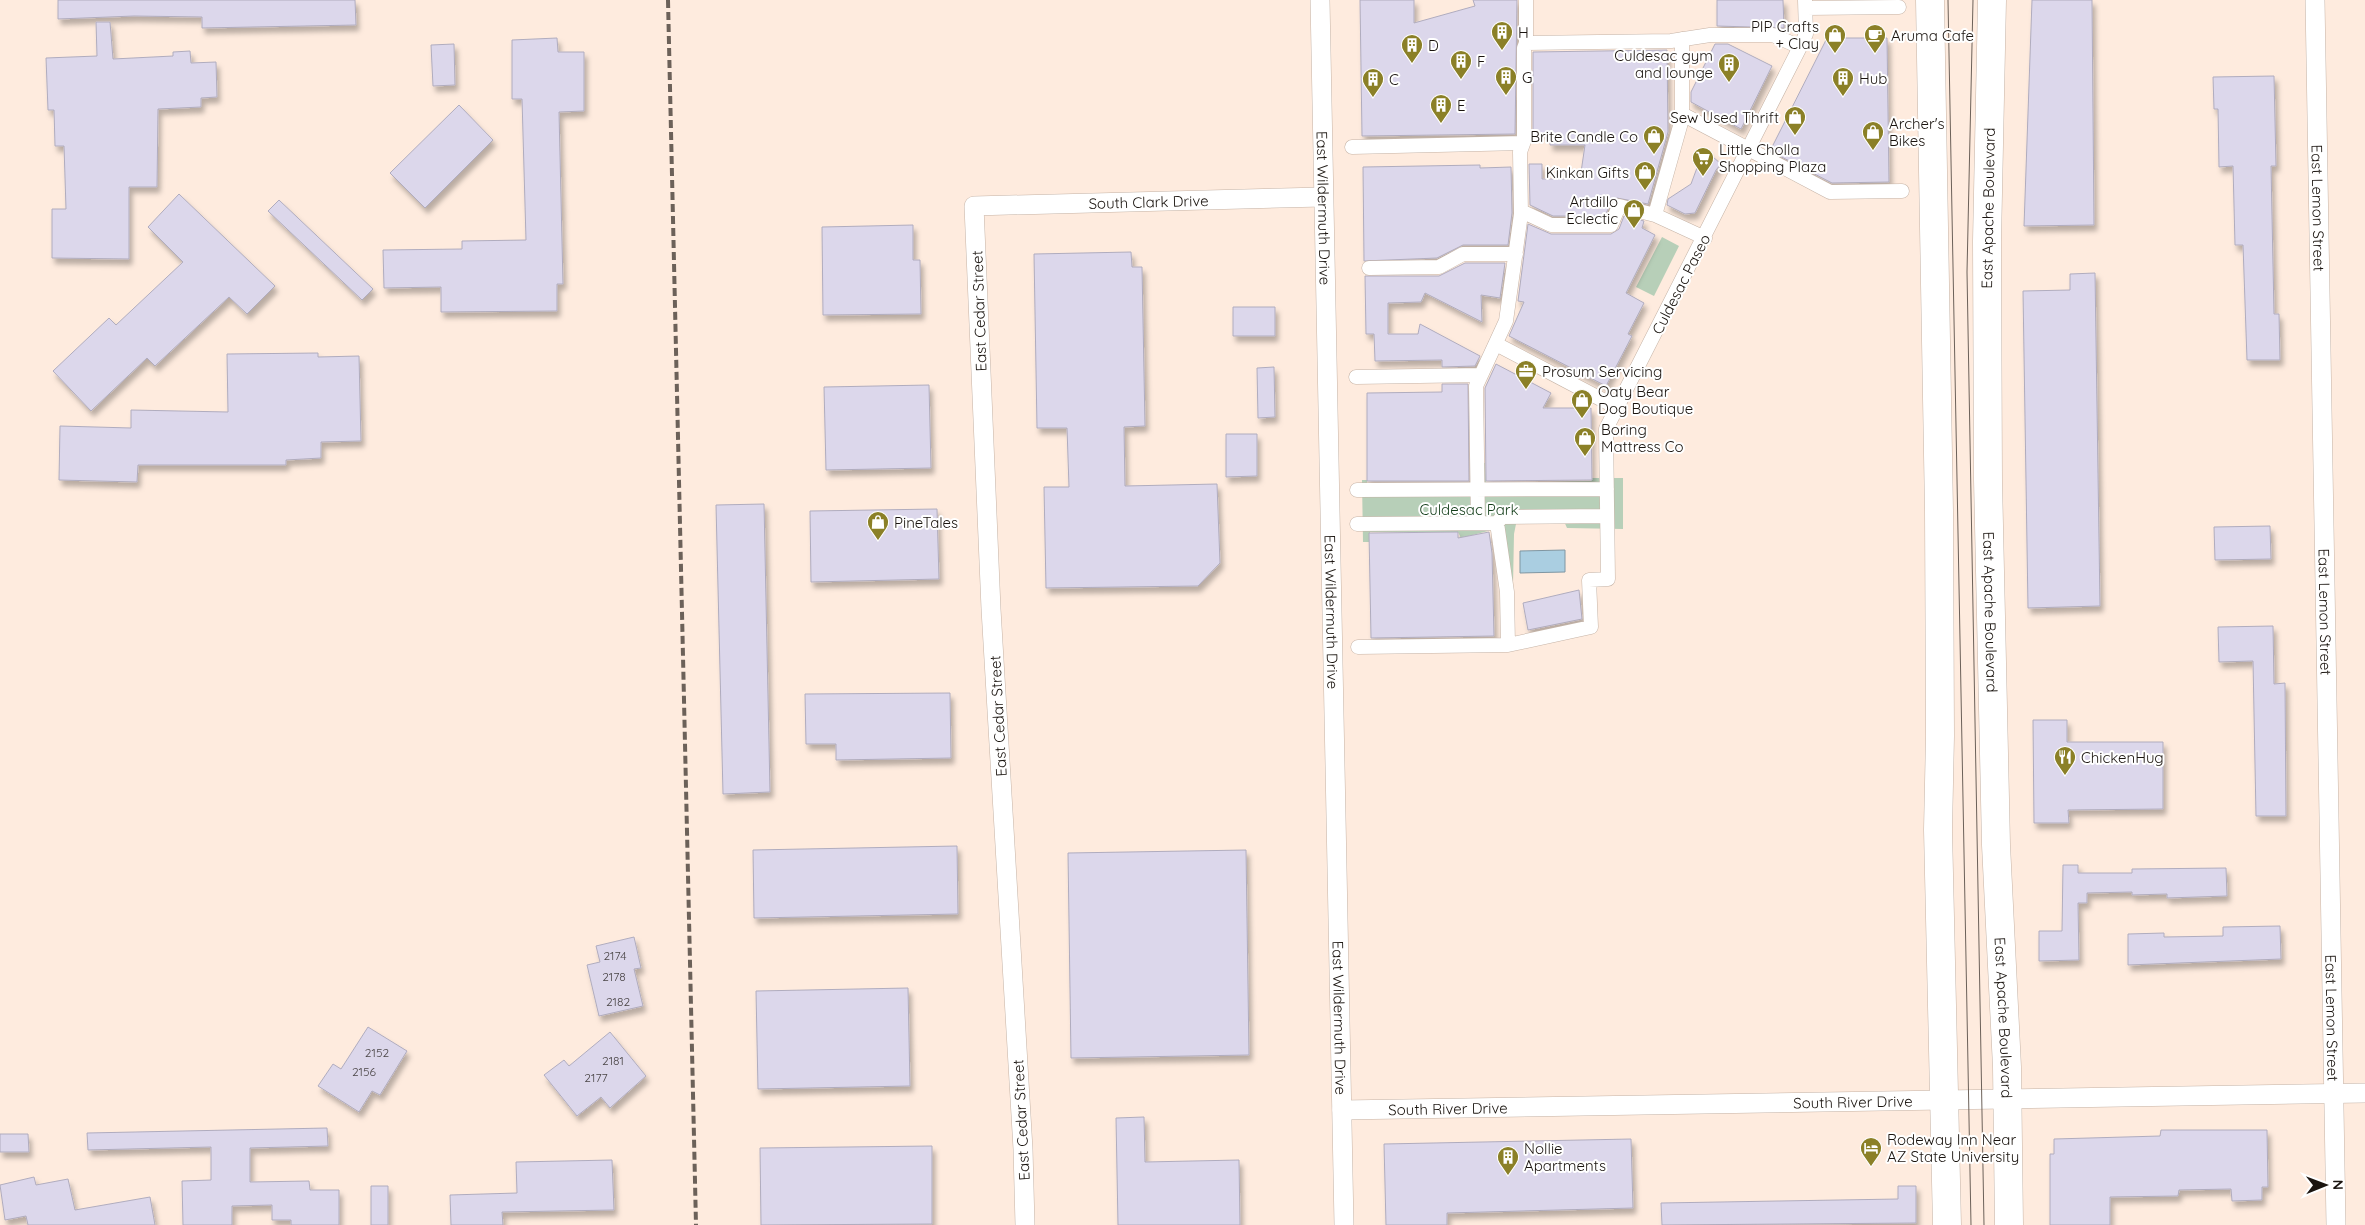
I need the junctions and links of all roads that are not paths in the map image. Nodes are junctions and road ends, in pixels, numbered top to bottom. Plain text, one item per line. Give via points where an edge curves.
1 (1320, 0) edge
2 (1526, 0) edge
3 (1930, 0) edge
4 (1992, 0) edge
5 (2315, 0) edge
6 (1805, 4) edge
7 (1899, 7) dead end
8 (1682, 39) junction
9 (1526, 43) junction
10 (1800, 47) junction
11 (1682, 114) junction
12 (1523, 143) junction
13 (1352, 146) dead end
14 (1748, 149) junction
15 (1902, 191) dead end
16 (1324, 198) junction
17 (974, 206) joint
18 (1521, 211) junction
19 (1655, 215) junction
20 (1705, 238) junction
21 (1516, 254) junction
22 (1368, 268) dead end
23 (1496, 344) junction
24 (1481, 375) junction
25 (1356, 377) dead end
26 (1616, 407) junction
27 (1607, 489) junction
28 (1357, 490) dead end
29 (1478, 490) junction
30 (1607, 516) junction
31 (1478, 523) junction
32 (1497, 523) junction
33 (1357, 524) dead end
34 (1508, 644) junction
35 (1358, 647) dead end
36 (2365, 1093) edge
37 (2334, 1094) junction
38 (2008, 1099) junction
39 (1943, 1102) junction
40 (1342, 1110) junction
41 (1025, 1225) edge
42 (1344, 1225) edge
43 (1947, 1225) edge
44 (2009, 1225) edge
45 (2336, 1225) edge

1 - 16 street, East Wildermuth Drive
2 - 9 street
3 - 39 main road via 1939,511 1938,830
4 - 38 main road, East Apache Boulevard via 1987,241 1988,490 1996,845
5 - 37 street, East Lemon Street
6 - 7 street
6 - 10 street, Culdesac Paseo via 1806,34
8 - 9 street
8 - 10 street via 1710,35 1773,35
8 - 11 street
9 - 12 street
10 - 14 street, Culdesac Paseo
11 - 14 street
11 - 19 street
12 - 13 street
12 - 18 street via 1520,152
14 - 15 street via 1830,192
14 - 20 street, Culdesac Paseo
16 - 17 street, South Clark Drive
16 - 40 street, East Wildermuth Drive
17 - 41 street, East Cedar Street via 991,609 1024,1149
18 - 19 street via 1551,225 1611,225 1619,206
18 - 21 street
19 - 20 street
20 - 26 street, Culdesac Paseo
21 - 22 street via 1463,254 1440,267
21 - 23 street via 1506,321
23 - 24 street
23 - 26 street
24 - 25 street
24 - 29 street via 1476,386
26 - 27 street, Culdesac Paseo via 1606,429
27 - 29 street
27 - 30 street, Culdesac Paseo
28 - 29 street
29 - 31 street
30 - 32 street via 1502,517
30 - 34 street, Culdesac Paseo via 1608,579 1589,580 1590,627
31 - 32 street
31 - 33 street
32 - 34 street via 1508,592
34 - 35 street
36 - 37 street, South River Drive
37 - 38 street, South River Drive
37 - 45 street, East Lemon Street
38 - 39 street, South River Drive
38 - 44 main road, East Apache Boulevard
39 - 40 street, South River Drive
39 - 43 main road
40 - 42 street, East Wildermuth Drive

